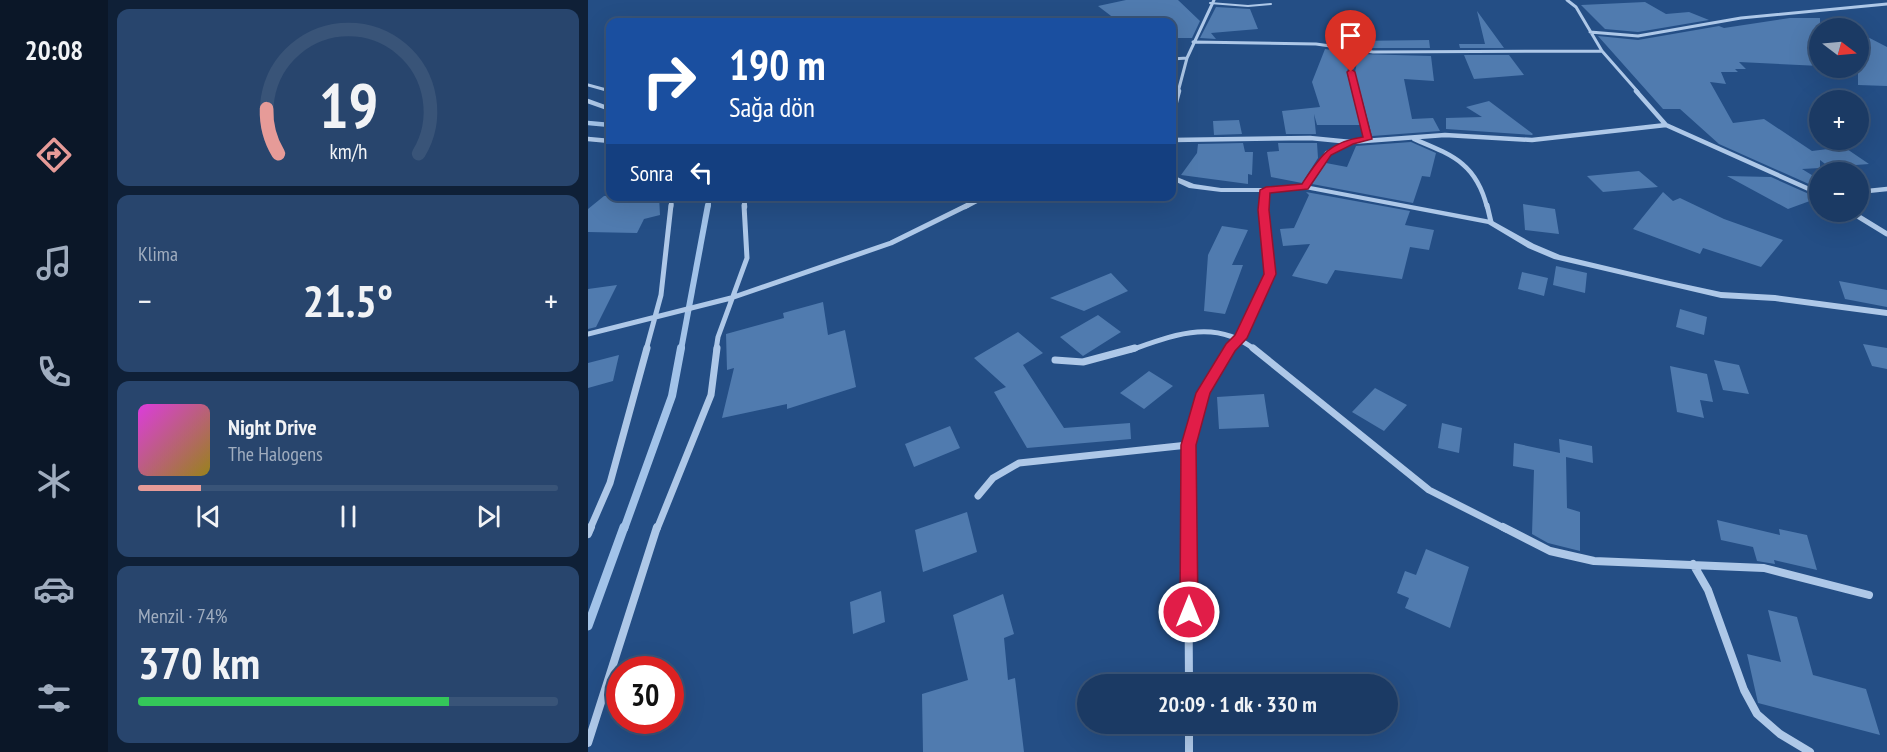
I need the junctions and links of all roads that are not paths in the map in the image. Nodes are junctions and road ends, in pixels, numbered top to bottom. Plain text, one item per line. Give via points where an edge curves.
1 (1568, 0) edge
2 (1212, 2) edge
3 (1271, 4) dead end
4 (1887, 4) edge
5 (1590, 32) junction
6 (1193, 42) junction
7 (1356, 50) junction
8 (1602, 51) junction
9 (1187, 58) junction
10 (1176, 59) edge
11 (588, 85) edge
12 (606, 90) edge
13 (588, 101) edge
14 (1176, 101) edge
15 (606, 108) edge
16 (1666, 125) junction
17 (588, 139) edge
18 (1368, 139) junction
19 (1414, 139) junction
20 (1176, 140) edge
21 (606, 141) edge
22 (1351, 142) junction
23 (1176, 179) edge
24 (1305, 187) junction
25 (1809, 189) edge
26 (1887, 189) edge
27 (1266, 190) junction
28 (1869, 191) edge
29 (671, 201) edge
30 (744, 201) edge
31 (976, 201) edge
32 (1491, 222) junction
33 (1867, 222) edge
34 (1887, 234) edge
35 (731, 298) junction
36 (1887, 313) edge
37 (652, 320) junction
38 (588, 334) edge
39 (1240, 338) junction
40 (1055, 360) dead end
41 (1188, 445) junction
42 (978, 496) dead end
43 (588, 534) edge
44 (1693, 564) junction
45 (1869, 595) dead end
46 (1189, 674) edge
47 (1189, 734) edge
48 (588, 743) edge
49 (1190, 752) edge
50 (1810, 752) edge

1 - 5 street
2 - 3 lane
2 - 6 street
4 - 5 street via 1741,18 1638,36
5 - 8 street
6 - 7 street via 1316,44
6 - 9 street
7 - 8 street
7 - 18 street via 1351,72
8 - 16 street
9 - 10 street
9 - 14 street
11 - 12 street
13 - 15 street
16 - 19 street via 1532,140 1464,135
16 - 25 street
17 - 21 street
18 - 19 street
18 - 22 street
19 - 32 street via 1471,168 1484,189
20 - 22 street via 1310,138
22 - 24 street via 1328,153
23 - 27 street via 1192,186
24 - 27 street
24 - 32 street
26 - 28 street
27 - 39 street via 1270,274
29 - 37 street via 661,295
30 - 35 street via 747,258
31 - 35 street via 891,243
32 - 36 street via 1557,257 1665,283 1721,295
33 - 34 street
35 - 37 street
35 - 48 street via 718,338 711,395 649,548
37 - 38 street
37 - 43 street via 610,483
39 - 40 street via 1227,332 1199,332 1086,362
39 - 41 street via 1230,347 1203,393
39 - 44 street via 1429,490 1510,533 1550,551 1594,561
41 - 42 street via 1019,463 993,478
41 - 46 street
44 - 45 street via 1764,568
44 - 50 street via 1708,590 1744,690 1757,714
47 - 49 street

